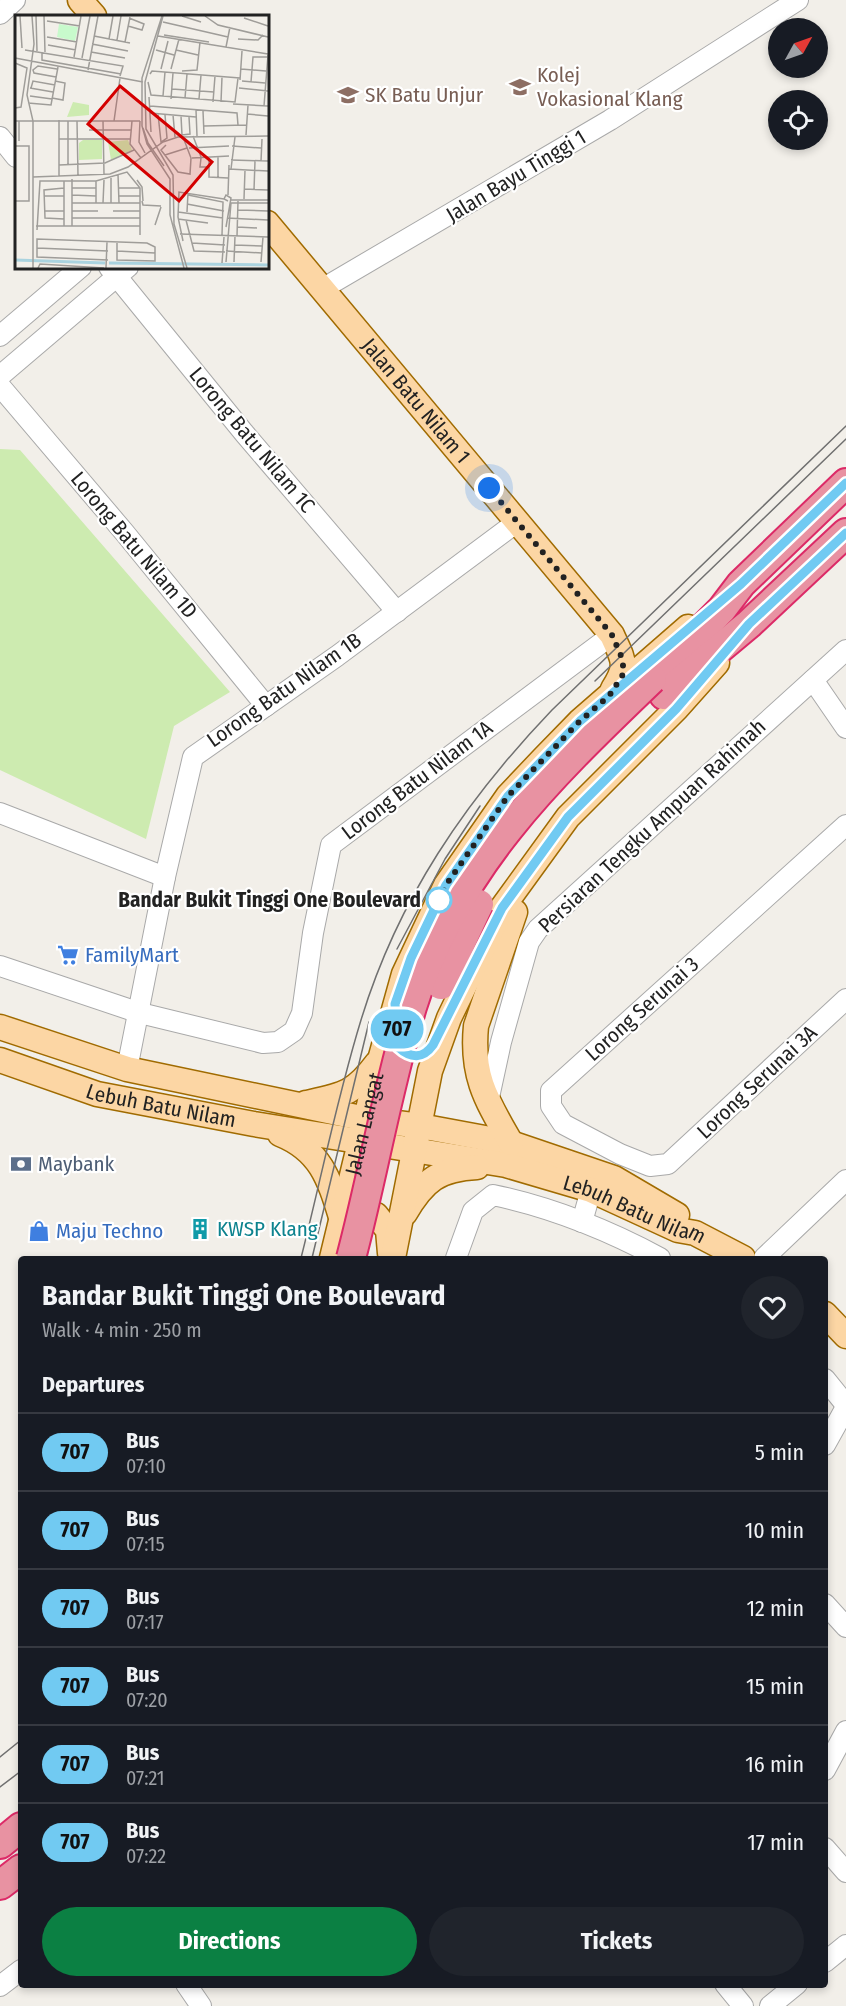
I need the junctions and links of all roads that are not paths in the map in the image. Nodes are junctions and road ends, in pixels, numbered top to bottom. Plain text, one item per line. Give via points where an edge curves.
1 (15, 0) edge
2 (80, 0) edge
3 (798, 0) edge
4 (0, 14) edge
5 (93, 15) edge
6 (0, 138) edge
7 (15, 156) edge
8 (268, 224) edge
9 (80, 268) edge
10 (118, 270) edge
11 (322, 289) junction
12 (0, 336) edge
13 (0, 376) edge
14 (0, 386) edge
15 (846, 483) edge
16 (518, 522) junction
17 (846, 533) edge
18 (741, 584) junction
19 (397, 612) junction
20 (749, 624) junction
21 (612, 635) junction
22 (675, 638) junction
23 (846, 650) edge
24 (813, 680) junction
25 (658, 687) junction
26 (609, 696) junction
27 (266, 706) junction
28 (846, 728) edge
29 (0, 813) edge
30 (846, 825) edge
31 (536, 860) junction
32 (165, 877) junction
33 (0, 966) edge
34 (846, 999) edge
35 (395, 1004) junction
36 (140, 1013) junction
37 (448, 1018) junction
38 (0, 1027) edge
39 (0, 1060) edge
40 (380, 1060) junction
41 (127, 1069) junction
42 (488, 1102) junction
43 (298, 1105) junction
44 (254, 1124) junction
45 (420, 1126) junction
46 (363, 1131) junction
47 (414, 1149) junction
48 (509, 1154) junction
49 (668, 1164) joint
50 (846, 1180) edge
51 (591, 1190) junction
52 (340, 1217) junction
53 (401, 1220) junction
54 (582, 1222) junction
55 (696, 1233) junction
56 (340, 1253) edge
57 (372, 1256) edge
58 (391, 1256) edge
59 (392, 1256) edge
60 (457, 1256) edge
61 (656, 1256) edge
62 (739, 1256) edge
63 (766, 1256) edge
64 (828, 1318) edge
65 (845, 1338) edge
66 (828, 1383) edge
67 (846, 1406) edge
68 (828, 1439) edge
69 (828, 1607) edge
70 (846, 1627) edge
71 (846, 1731) edge
72 (828, 1764) edge
73 (18, 1829) edge
74 (0, 1844) edge
75 (828, 1851) edge
76 (18, 1871) edge
77 (846, 1872) edge
78 (0, 1885) edge
79 (846, 1946) edge
80 (828, 1960) edge
81 (18, 1972) edge
82 (0, 1986) edge
83 (189, 1988) edge
84 (728, 1988) edge
85 (792, 1988) edge
86 (201, 2006) edge
87 (743, 2006) edge
88 (770, 2006) edge

1 - 4 street
2 - 5 main road
3 - 11 street, Jalan Bayu Tinggi 1 via 610,120
6 - 7 street
8 - 11 main road, Jalan Batu Nilam 1
9 - 12 street
10 - 13 street
10 - 19 street, Lorong Batu Nilam 1C via 244,433
11 - 16 main road, Jalan Batu Nilam 1
14 - 27 street, Lorong Batu Nilam 1D
15 - 18 highway, Jalan Langat
16 - 19 street, Lorong Batu Nilam 1B
16 - 21 main road, Jalan Batu Nilam 1
17 - 20 highway, Jalan Langat
18 - 22 main road, Jalan Langat
18 - 25 highway, Jalan Langat
19 - 27 street, Lorong Batu Nilam 1B
20 - 25 highway, Jalan Langat
20 - 31 main road, Jalan Langat via 676,709 568,817
21 - 22 main road via 644,649
21 - 26 main road via 624,673
21 - 36 street, Lorong Batu Nilam 1A via 331,845 302,1013 294,1031 278,1042 263,1043
22 - 26 main road, Jalan Langat
23 - 24 street, Persiaran Tengku Ampuan Rahimah
24 - 28 street
24 - 42 street, Persiaran Tengku Ampuan Rahimah via 550,916 529,942
25 - 56 highway, Jalan Langat, bridge via 558,770 530,801 473,877 442,932 413,1005
25 - 57 highway, Jalan Langat, bridge via 560,792 484,896 465,931 430,1012
26 - 35 main road, Jalan Langat via 508,796 453,875 424,928
27 - 32 street, Lorong Batu Nilam 1B via 194,757
29 - 32 street
30 - 49 street, Lorong Serunai 3 via 551,1091 551,1106 563,1124 650,1166
31 - 37 main road, Jalan Langat via 502,908
31 - 42 main road via 476,1026 476,1071
32 - 36 street, Lorong Batu Nilam 1B
33 - 36 street
34 - 49 street, Lorong Serunai 3A
35 - 37 main road via 398,1047 417,1057 429,1052
35 - 40 main road, Jalan Langat
36 - 41 street, Lorong Batu Nilam 1B
37 - 45 main road, Jalan Langat via 430,1071
38 - 41 main road, Lebuh Batu Nilam
39 - 44 main road, Lebuh Batu Nilam via 96,1094
40 - 43 main road via 362,1083 348,1092
40 - 46 main road, Jalan Langat
41 - 43 main road, Lebuh Batu Nilam
42 - 48 main road
43 - 46 main road, Lebuh Batu Nilam
44 - 46 main road, Lebuh Batu Nilam
44 - 52 main road via 300,1142 309,1151 327,1175
45 - 46 main road, Lebuh Batu Nilam
45 - 47 main road, Jalan Langat
45 - 48 main road, Lebuh Batu Nilam
46 - 47 main road, Lebuh Batu Nilam
46 - 52 main road, Jalan Langat
47 - 48 main road, Lebuh Batu Nilam
47 - 53 main road, Jalan Langat
48 - 51 main road, Lebuh Batu Nilam
48 - 53 main road via 432,1178 418,1190
48 - 55 main road, Lebuh Batu Nilam via 614,1178 679,1216
50 - 63 street
51 - 54 street
51 - 55 main road, Lebuh Batu Nilam via 678,1230
52 - 56 main road, Jalan Langat
53 - 59 main road, Jalan Langat
54 - 60 street via 493,1195 473,1211
54 - 61 street
55 - 62 main road
56 - 58 main road via 342,1230 361,1214 376,1215 388,1230
64 - 65 main road
66 - 67 street
67 - 68 street
69 - 70 street
71 - 72 street
73 - 74 highway
75 - 77 street
76 - 78 highway
79 - 80 street
81 - 82 street
83 - 86 street
84 - 87 street
85 - 88 street

